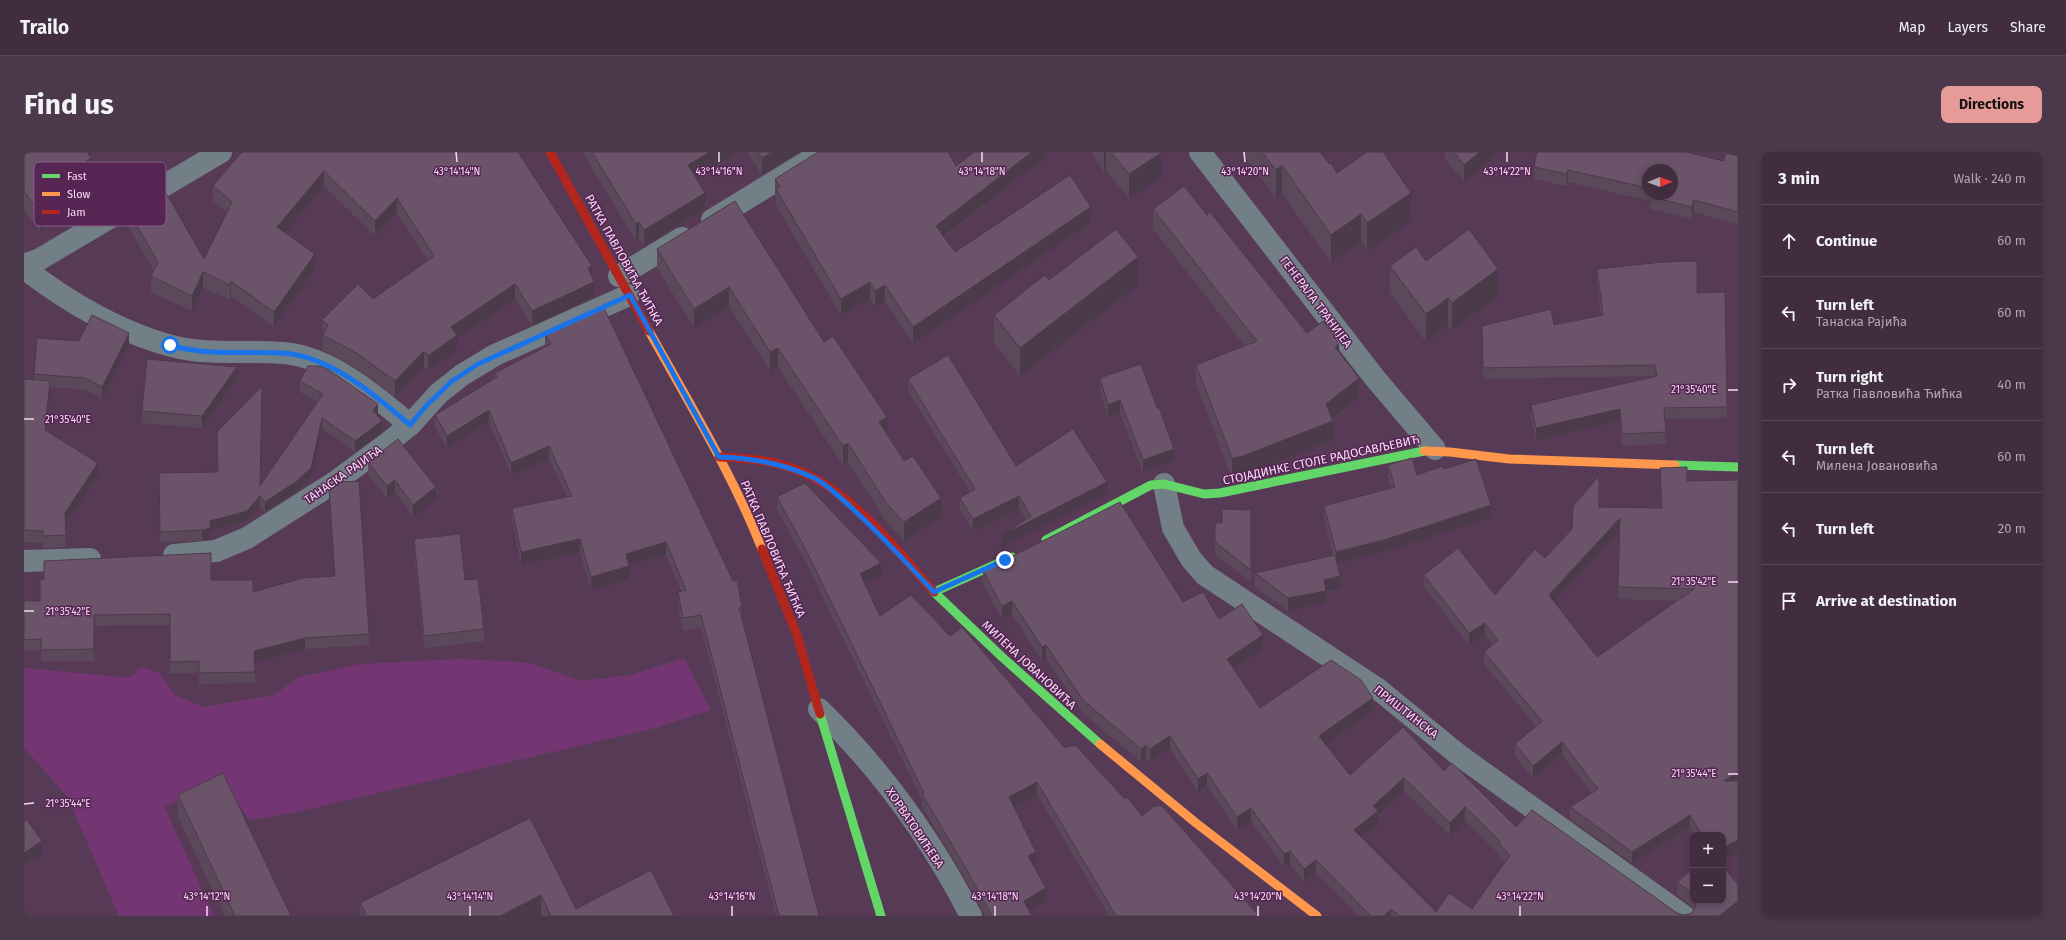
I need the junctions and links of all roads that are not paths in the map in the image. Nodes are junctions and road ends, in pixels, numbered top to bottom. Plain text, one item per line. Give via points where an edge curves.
1 (221, 152) edge
2 (550, 152) edge
3 (823, 152) edge
4 (1200, 152) edge
5 (166, 185) edge
6 (96, 226) edge
7 (24, 264) edge
8 (24, 268) edge
9 (619, 276) junction
10 (630, 295) junction
11 (410, 425) junction
12 (1435, 449) junction
13 (719, 457) junction
14 (1738, 467) edge
15 (1164, 484) junction
16 (1037, 544) edge
17 (1018, 554) edge
18 (155, 556) edge
19 (112, 559) edge
20 (24, 561) edge
21 (934, 592) junction
22 (819, 709) junction
23 (881, 916) edge
24 (971, 916) edge
25 (1317, 916) edge
26 (1684, 916) edge

1 - 5 street
2 - 9 main road, РАТКА ПАВЛОВИЋА ЋИЋКА
3 - 9 street
4 - 12 street, ГЕНЕРАЛА ТРАНИЈЕА via 1369,372
6 - 7 street via 40,259
8 - 11 street via 55,291 102,318 170,345 191,350 283,353 310,358 375,396
9 - 10 main road, РАТКА ПАВЛОВИЋА ЋИЋКА
10 - 11 street, ТАНАСКА РАЈИЋА via 478,364 452,381
10 - 13 main road, РАТКА ПАВЛОВИЋА ЋИЋКА
11 - 18 street, ТАНАСКА РАЈИЋА via 335,482 268,526 232,546 204,553
12 - 14 main road, СТОЈАДИНКЕ СТОЛЕ РАДОСАВЉЕВИЋ via 1452,454 1504,458
12 - 15 main road, СТОЈАДИНКЕ СТОЛЕ РАДОСАВЉЕВИЋ via 1220,493 1204,494
13 - 21 main road, МИЛЕНА ЈОВАНОВИЋА via 773,463 818,480 879,533
13 - 22 main road, РАТКА ПАВЛОВИЋА ЋИЋКА via 750,518 774,575 797,635
15 - 16 main road, СТОЈАДИНКЕ СТОЛЕ РАДОСАВЉЕВИЋ via 1142,489
15 - 26 street, ПРИШТИНСКА via 1172,528 1190,559 1204,575 1378,689 1460,756
17 - 21 main road
19 - 20 street
21 - 25 main road, МИЛЕНА ЈОВАНОВИЋА via 1091,737 1258,873
22 - 23 main road, РАТКА ПАВЛОВИЋА ЋИЋКА
22 - 24 street, ХОРВАТОВИЋЕВА via 838,727 896,796

